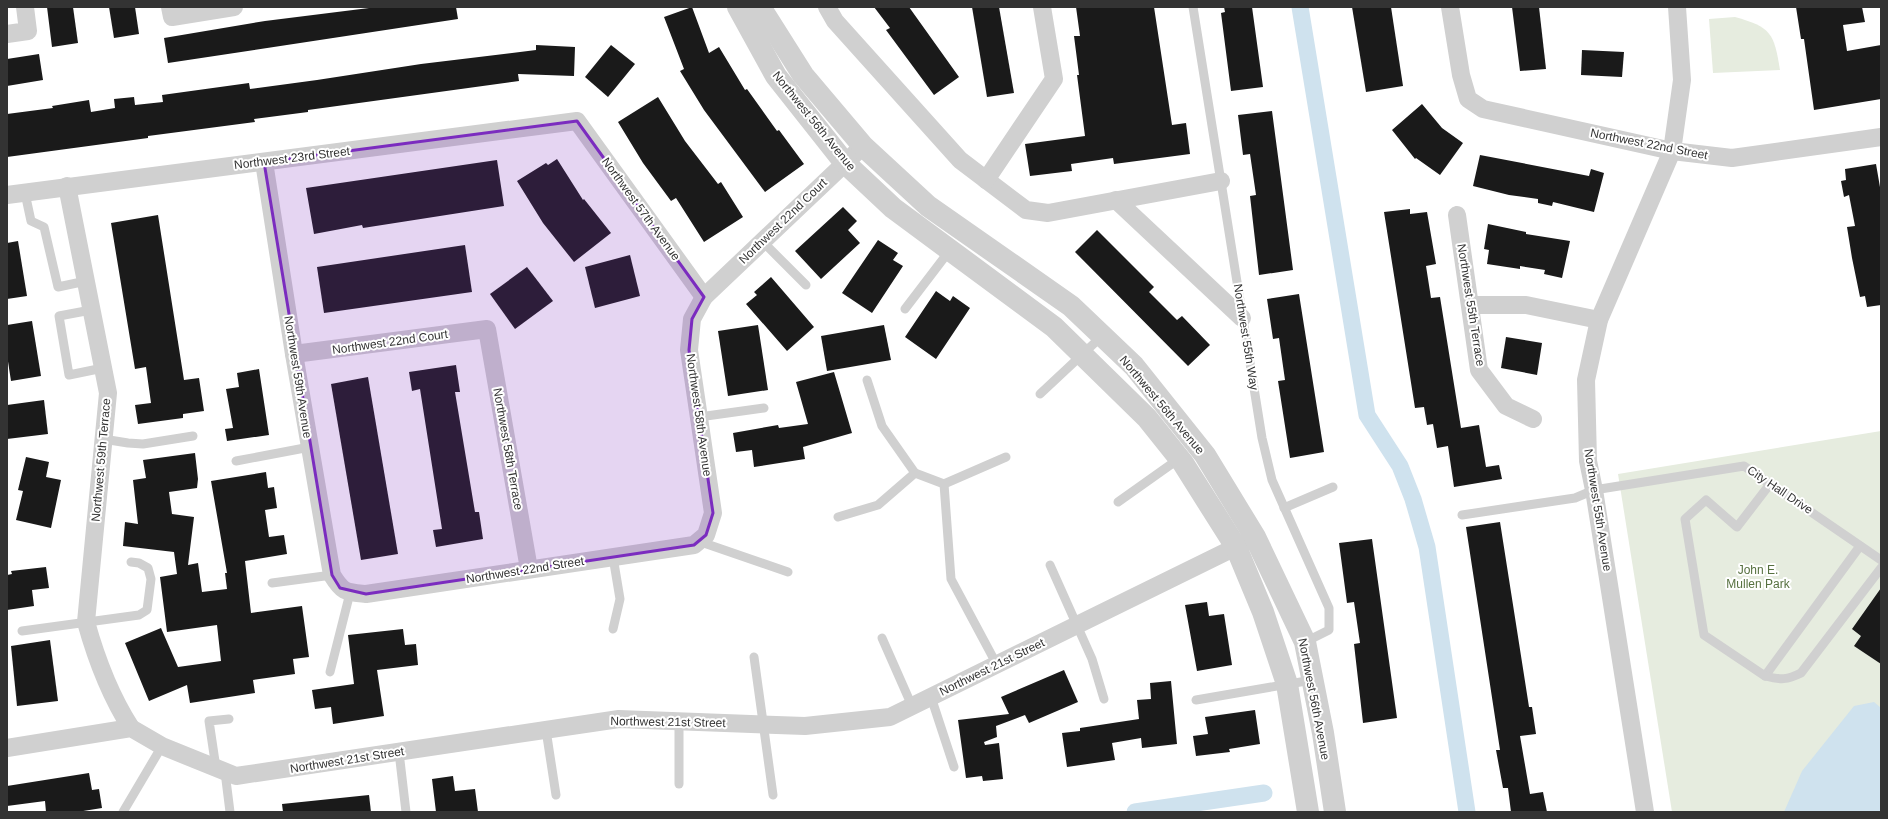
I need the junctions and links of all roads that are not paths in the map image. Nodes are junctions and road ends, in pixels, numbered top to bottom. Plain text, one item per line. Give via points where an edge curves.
1 (25, 7) edge
2 (170, 7) edge
3 (234, 7) edge
4 (738, 7) edge
5 (760, 7) edge
6 (827, 7) edge
7 (1042, 7) edge
8 (1193, 7) edge
9 (1450, 7) edge
10 (1677, 7) edge
11 (7, 34) edge
12 (577, 121) joint
13 (1881, 137) edge
14 (863, 146) junction
15 (1672, 151) junction
16 (264, 162) junction
17 (844, 162) junction
18 (986, 180) junction
19 (1221, 181) junction
20 (67, 186) junction
21 (25, 193) junction
22 (7, 195) edge
23 (1116, 200) junction
24 (1457, 215) dead end
25 (762, 241) junction
26 (950, 250) junction
27 (86, 281) junction
28 (806, 286) dead end
29 (704, 297) junction
30 (1471, 305) junction
31 (905, 309) dead end
32 (91, 310) junction
33 (1242, 318) junction
34 (1598, 320) junction
35 (487, 329) joint
36 (1102, 336) junction
37 (294, 354) junction
38 (1082, 354) junction
39 (103, 368) junction
40 (867, 380) dead end
41 (1040, 394) dead end
42 (764, 408) dead end
43 (699, 417) junction
44 (1533, 419) dead end
45 (193, 436) dead end
46 (103, 439) junction
47 (310, 447) junction
48 (1205, 455) junction
49 (1006, 457) dead end
50 (1179, 458) junction
51 (236, 461) dead end
52 (915, 473) junction
53 (944, 484) junction
54 (1770, 484) junction
55 (1333, 486) dead end
56 (1594, 490) junction
57 (1118, 502) dead end
58 (1284, 508) junction
59 (1462, 515) dead end
60 (838, 517) dead end
61 (702, 538) junction
62 (1246, 542) junction
63 (1860, 546) junction
64 (613, 557) junction
65 (1881, 560) edge
66 (131, 562) dead end
67 (1050, 565) dead end
68 (1881, 568) edge
69 (529, 569) junction
70 (788, 572) dead end
71 (272, 583) dead end
72 (341, 585) junction
73 (86, 622) junction
74 (1077, 625) junction
75 (613, 629) dead end
76 (22, 631) dead end
77 (882, 638) dead end
78 (1305, 642) junction
79 (754, 657) dead end
80 (997, 665) junction
81 (330, 672) dead end
82 (1765, 676) junction
83 (1312, 680) junction
84 (1287, 684) junction
85 (931, 697) junction
86 (1104, 699) dead end
87 (1196, 700) dead end
88 (912, 706) junction
89 (229, 719) dead end
90 (679, 721) junction
91 (764, 724) junction
92 (131, 728) junction
93 (546, 730) junction
94 (162, 746) junction
95 (7, 748) edge
96 (399, 752) junction
97 (954, 767) dead end
98 (220, 770) junction
99 (679, 784) dead end
100 (556, 794) dead end
101 (773, 795) dead end
102 (123, 812) edge
103 (230, 812) edge
104 (406, 812) edge
105 (1308, 812) edge
106 (1335, 812) edge
107 (1645, 812) edge

1 - 11 street via 28,30
2 - 3 street via 172,17
4 - 17 street, Northwest 56th Avenue via 776,76
5 - 14 street, Northwest 56th Avenue via 803,74
6 - 18 street via 835,21 960,160
7 - 18 street via 1054,79
8 - 19 lane, Northwest 55th Way
9 - 15 street, Northwest 22nd Street via 1461,75 1468,99 1483,109
10 - 15 street, Northwest 55th Avenue via 1682,80
12 - 16 street, Northwest 23rd Street
12 - 29 street, Northwest 57th Avenue
13 - 15 street, Northwest 22nd Street via 1732,158
14 - 17 street, Northwest 22nd Court
14 - 36 street, Northwest 56th Avenue via 928,206 1071,306
15 - 34 street, Northwest 55th Avenue
16 - 20 street, Northwest 23rd Street
16 - 37 street, Northwest 59th Avenue
17 - 25 street, Northwest 22nd Court
17 - 26 street, Northwest 56th Avenue via 893,208
18 - 23 street via 1026,210 1048,213
19 - 23 street
19 - 33 lane, Northwest 55th Way
20 - 21 street, Northwest 23rd Street
20 - 27 street, Northwest 59th Terrace
21 - 22 street, Northwest 23rd Street
21 - 27 lane via 31,221 44,227 58,287
23 - 33 street
24 - 30 street, Northwest 55th Terrace
25 - 28 lane
25 - 29 street, Northwest 22nd Court
26 - 31 lane
26 - 38 street, Northwest 56th Avenue via 1054,327
27 - 32 street, Northwest 59th Terrace
29 - 43 street, Northwest 58th Avenue via 692,319 689,350
30 - 34 street via 1526,305
30 - 44 street, Northwest 55th Terrace via 1479,370 1506,406
32 - 39 street, Northwest 59th Terrace
32 - 39 lane via 59,316 69,374
33 - 58 lane, Northwest 55th Way via 1262,438 1272,480
34 - 56 street, Northwest 55th Avenue via 1586,380 1588,461
35 - 37 street, Northwest 22nd Court
35 - 69 street, Northwest 58th Terrace
36 - 38 lane
36 - 48 street, Northwest 56th Avenue via 1134,366
37 - 47 street, Northwest 59th Avenue
38 - 41 lane
38 - 50 street, Northwest 56th Avenue via 1147,418
39 - 46 street, Northwest 59th Terrace via 108,393
40 - 52 lane via 882,426
42 - 43 lane
43 - 61 street, Northwest 58th Avenue via 713,513
45 - 46 lane via 143,444
46 - 73 street, Northwest 59th Terrace
47 - 51 lane
47 - 72 street, Northwest 59th Avenue
48 - 50 lane
48 - 62 street, Northwest 56th Avenue
49 - 53 lane
50 - 57 lane
50 - 62 street, Northwest 56th Avenue
52 - 53 lane
52 - 60 lane via 878,505
53 - 80 lane via 950,579
54 - 56 lane, City Hall Drive via 1744,466
54 - 63 lane, City Hall Drive
54 - 82 lane via 1737,527 1706,500 1685,519 1704,635
55 - 58 lane
56 - 59 lane, City Hall Drive via 1575,498
56 - 107 street, Northwest 55th Avenue
58 - 78 lane, Northwest 55th Way via 1329,608 1329,630
61 - 64 street, Northwest 22nd Street via 694,545
61 - 70 lane
62 - 74 street, Northwest 21st Street
62 - 78 street, Northwest 56th Avenue
62 - 84 street, Northwest 56th Avenue via 1263,612
63 - 65 lane, City Hall Drive
63 - 82 lane
64 - 69 street, Northwest 22nd Street
64 - 75 lane via 620,599
66 - 73 lane via 148,568 150,579 147,610 139,616
67 - 74 lane
68 - 82 lane via 1801,673 1789,679
69 - 72 street, Northwest 22nd Street via 366,594
71 - 72 lane
72 - 81 lane
73 - 76 lane
73 - 92 street, Northwest 59th Terrace via 119,709
74 - 80 street, Northwest 21st Street
74 - 86 lane via 1092,659
77 - 88 lane
78 - 83 street, Northwest 56th Avenue
79 - 91 lane
80 - 85 street, Northwest 21st Street
83 - 84 lane
83 - 106 street, Northwest 56th Avenue
84 - 87 lane
84 - 105 street, Northwest 56th Avenue
85 - 88 street, Northwest 21st Street
85 - 97 lane
88 - 91 street, Northwest 21st Street via 890,717 805,726
89 - 98 lane via 210,722
90 - 91 street, Northwest 21st Street
90 - 93 street, Northwest 21st Street via 619,719
90 - 99 lane
91 - 101 lane
92 - 94 street, Northwest 21st Street
92 - 95 street
93 - 96 street, Northwest 21st Street
93 - 100 lane
94 - 98 street, Northwest 21st Street
94 - 102 lane
96 - 98 street, Northwest 21st Street via 236,776
96 - 104 lane
98 - 103 lane

